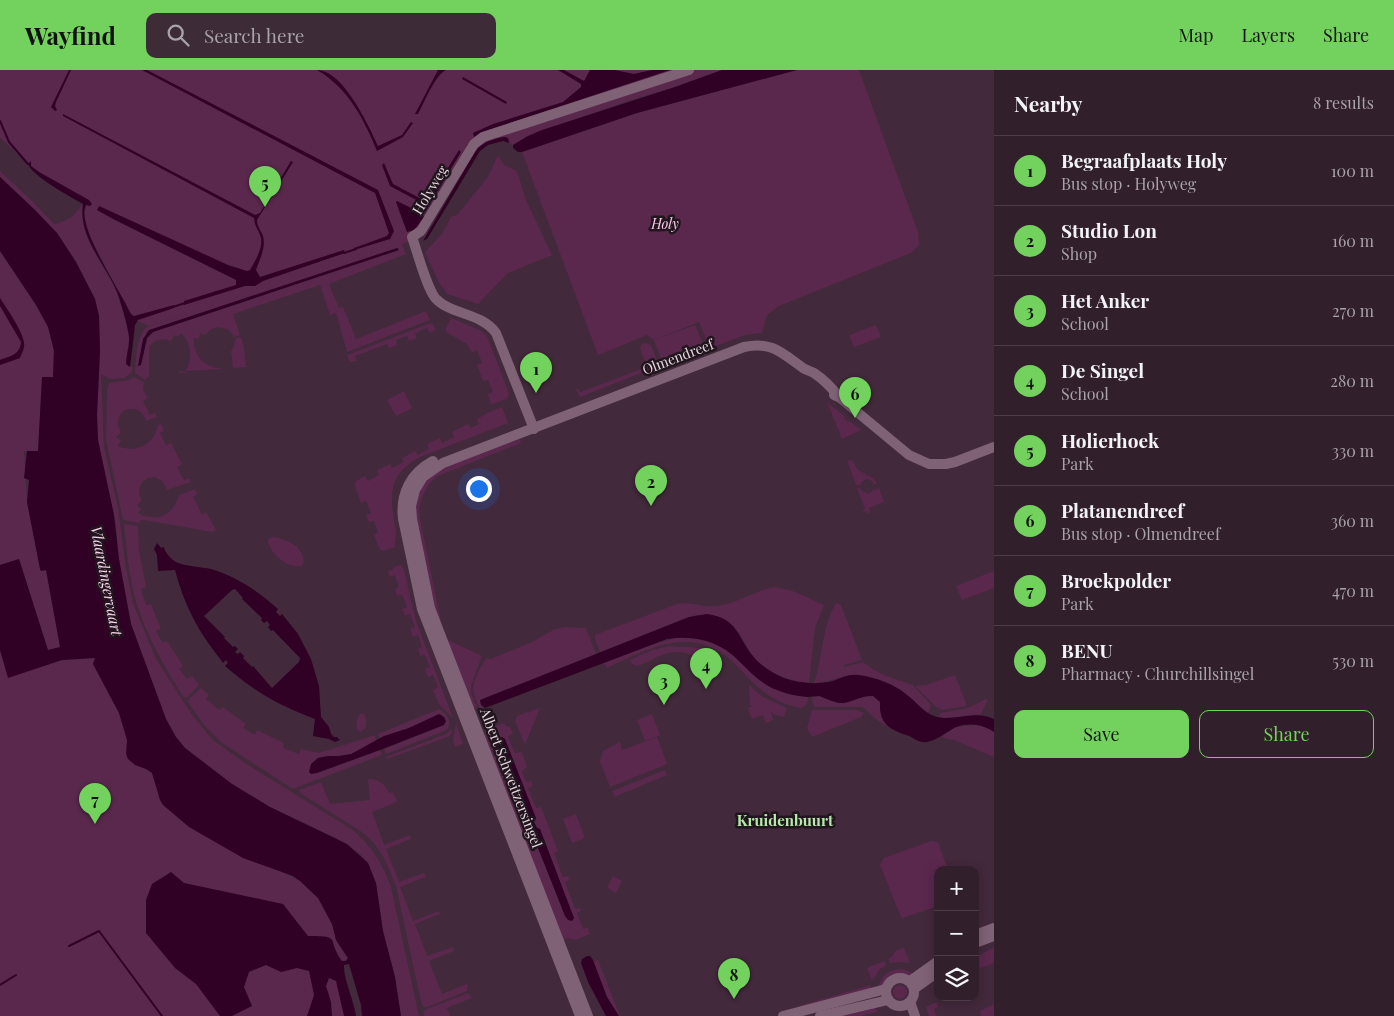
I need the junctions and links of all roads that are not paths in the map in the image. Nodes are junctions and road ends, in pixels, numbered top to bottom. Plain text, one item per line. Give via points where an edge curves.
1 (689, 70) edge
2 (533, 427) junction
3 (994, 447) edge
4 (413, 548) junction
5 (994, 928) edge
6 (979, 934) edge
7 (994, 936) edge
8 (979, 942) edge
9 (934, 965) edge
10 (934, 974) edge
11 (912, 985) junction
12 (886, 989) junction
13 (888, 1000) junction
14 (910, 1002) junction
15 (901, 1011) edge
16 (580, 1016) edge
17 (588, 1016) edge
18 (783, 1016) edge
19 (820, 1016) edge
20 (915, 1016) edge

1 - 2 street, Holyweg via 483,137 474,144 421,231 412,237 437,300 487,324 496,333
2 - 3 street, Olmendreef via 752,345 777,349 909,455 929,464 955,462
2 - 4 street, Olmendreef via 443,463 423,477 411,506
4 - 16 street, Albert Schweitzersingel via 422,609
4 - 17 street, Albert Schweitzersingel via 443,645
5 - 6 street
7 - 8 street
9 - 11 street
10 - 11 street
11 - 12 street via 902,978 895,978
11 - 14 street via 914,995
12 - 13 street
12 - 18 street
13 - 15 street
13 - 19 street
14 - 15 street
14 - 20 street

